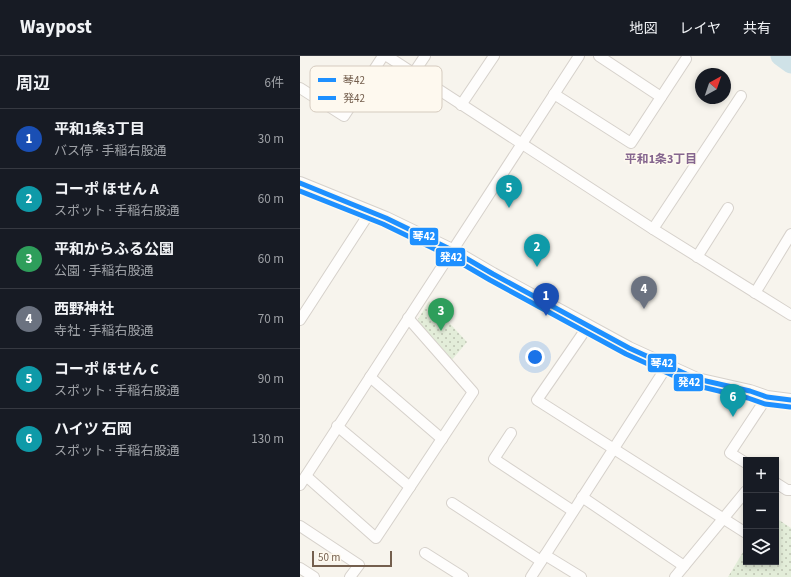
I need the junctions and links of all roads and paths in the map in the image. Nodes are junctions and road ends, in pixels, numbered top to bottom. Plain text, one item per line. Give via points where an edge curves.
1 (384, 56) edge
2 (387, 56) edge
3 (425, 56) edge
4 (494, 56) edge
5 (579, 56) edge
6 (599, 56) edge
7 (686, 59) dead end
8 (377, 66) edge
9 (402, 66) edge
10 (419, 66) edge
11 (300, 88) edge
12 (442, 92) edge
13 (310, 94) edge
14 (554, 94) junction
15 (741, 96) dead end
16 (661, 97) junction
17 (461, 105) junction
18 (338, 112) edge
19 (347, 112) edge
20 (521, 144) junction
21 (300, 183) edge
22 (728, 208) dead end
23 (370, 212) junction
24 (653, 230) junction
25 (791, 234) edge
26 (452, 250) junction
27 (697, 257) junction
28 (755, 293) junction
29 (791, 315) edge
30 (408, 318) junction
31 (300, 320) edge
32 (588, 326) junction
33 (667, 366) junction
34 (370, 377) junction
35 (767, 397) junction
36 (791, 400) edge
37 (337, 426) junction
38 (511, 433) dead end
39 (442, 438) junction
40 (614, 448) junction
41 (743, 461) edge
42 (303, 481) edge
43 (779, 484) edge
44 (410, 487) junction
45 (791, 490) edge
46 (744, 493) edge
47 (582, 498) junction
48 (452, 503) dead end
49 (573, 511) junction
50 (723, 518) junction
51 (300, 526) edge
52 (743, 530) edge
53 (425, 553) dead end
54 (543, 558) junction
55 (684, 566) junction
56 (300, 568) edge
57 (314, 577) edge
58 (350, 577) edge
59 (463, 577) edge
60 (531, 577) edge
61 (581, 577) edge
62 (675, 577) edge

1 - 8 street
2 - 9 street
3 - 10 street
4 - 17 street
5 - 14 street
6 - 16 street
7 - 16 street
11 - 13 street
12 - 17 street
14 - 16 street via 631,143
14 - 20 street
15 - 24 street
17 - 20 street
18 - 19 street via 344,116
20 - 24 street
20 - 26 street
21 - 23 street
22 - 27 street
23 - 26 street
23 - 31 street
24 - 27 street
25 - 28 street
26 - 30 street
26 - 32 street
27 - 28 street
28 - 29 street
30 - 34 street
30 - 39 street via 473,392
32 - 33 street
32 - 40 street via 537,400
33 - 35 street via 697,379
33 - 40 street
34 - 37 street
34 - 39 street
35 - 36 street
35 - 41 street via 730,453
37 - 42 street
37 - 44 street
38 - 49 street via 494,459
39 - 44 street
40 - 47 street
40 - 50 street
42 - 44 street via 376,538
43 - 45 street
46 - 50 street
47 - 49 street
47 - 55 street
48 - 54 street
49 - 54 street
50 - 52 street
50 - 55 street
51 - 58 street via 359,565
53 - 59 street
54 - 60 street
54 - 61 street
55 - 62 street
56 - 57 street

